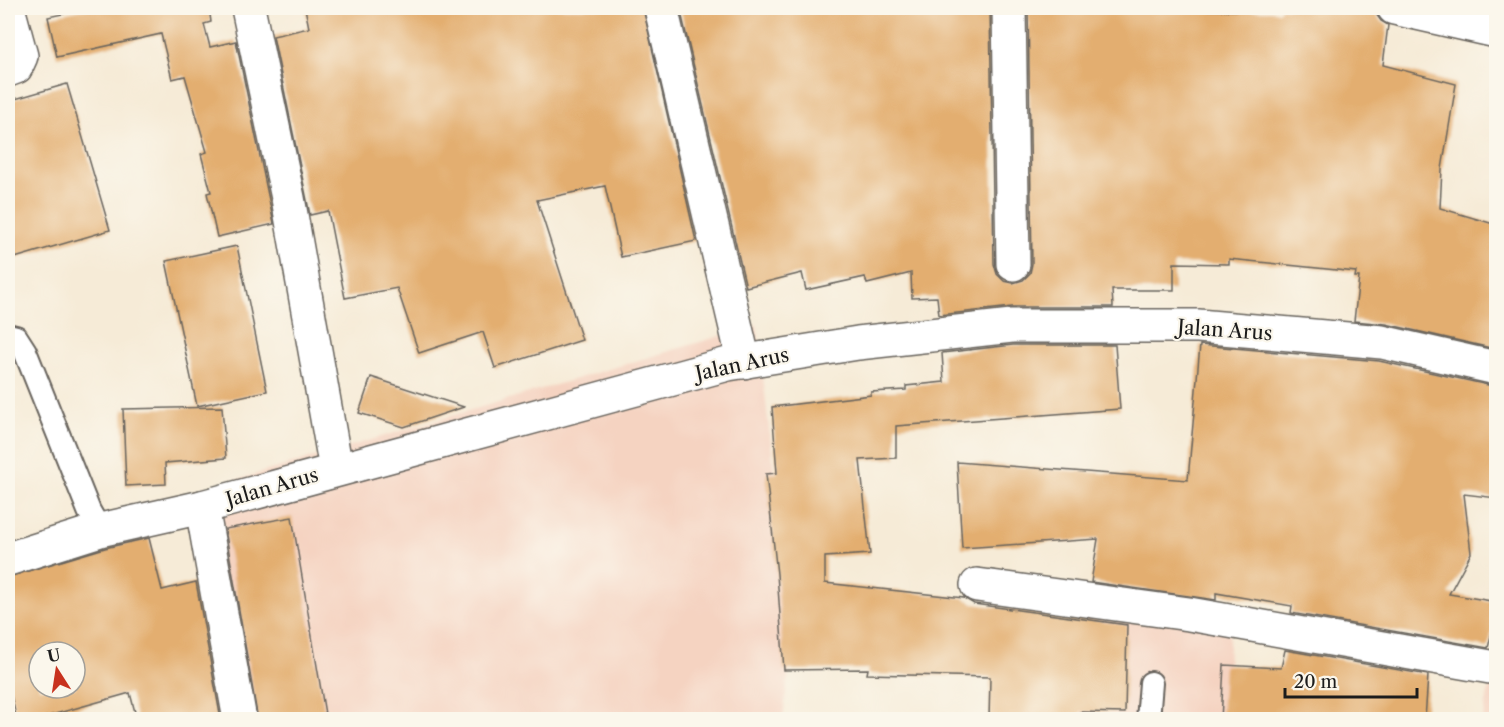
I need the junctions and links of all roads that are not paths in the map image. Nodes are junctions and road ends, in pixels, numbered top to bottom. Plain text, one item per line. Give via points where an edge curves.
1 (8, 8) edge
2 (248, 8) edge
3 (661, 8) edge
4 (1009, 8) edge
5 (1394, 8) edge
6 (1497, 31) edge
7 (8, 70) edge
8 (1013, 264) dead end
9 (8, 335) edge
10 (744, 362) junction
11 (1497, 368) edge
12 (336, 469) junction
13 (202, 507) junction
14 (100, 530) junction
15 (8, 559) edge
16 (977, 585) dead end
17 (1497, 668) edge
18 (1151, 683) dead end
19 (240, 720) edge
20 (1148, 720) edge

1 - 7 street via 21,56 16,67
2 - 12 street via 288,198
3 - 10 street
4 - 8 street
5 - 6 street
9 - 14 lane via 15,337 25,351
10 - 11 street, Jalan Arus via 858,343 1012,326 1198,326 1382,342
10 - 12 street, Jalan Arus
12 - 13 street, Jalan Arus
13 - 14 street, Jalan Arus
13 - 19 street
14 - 15 street, Jalan Arus
16 - 17 street via 1189,614
18 - 20 lane

